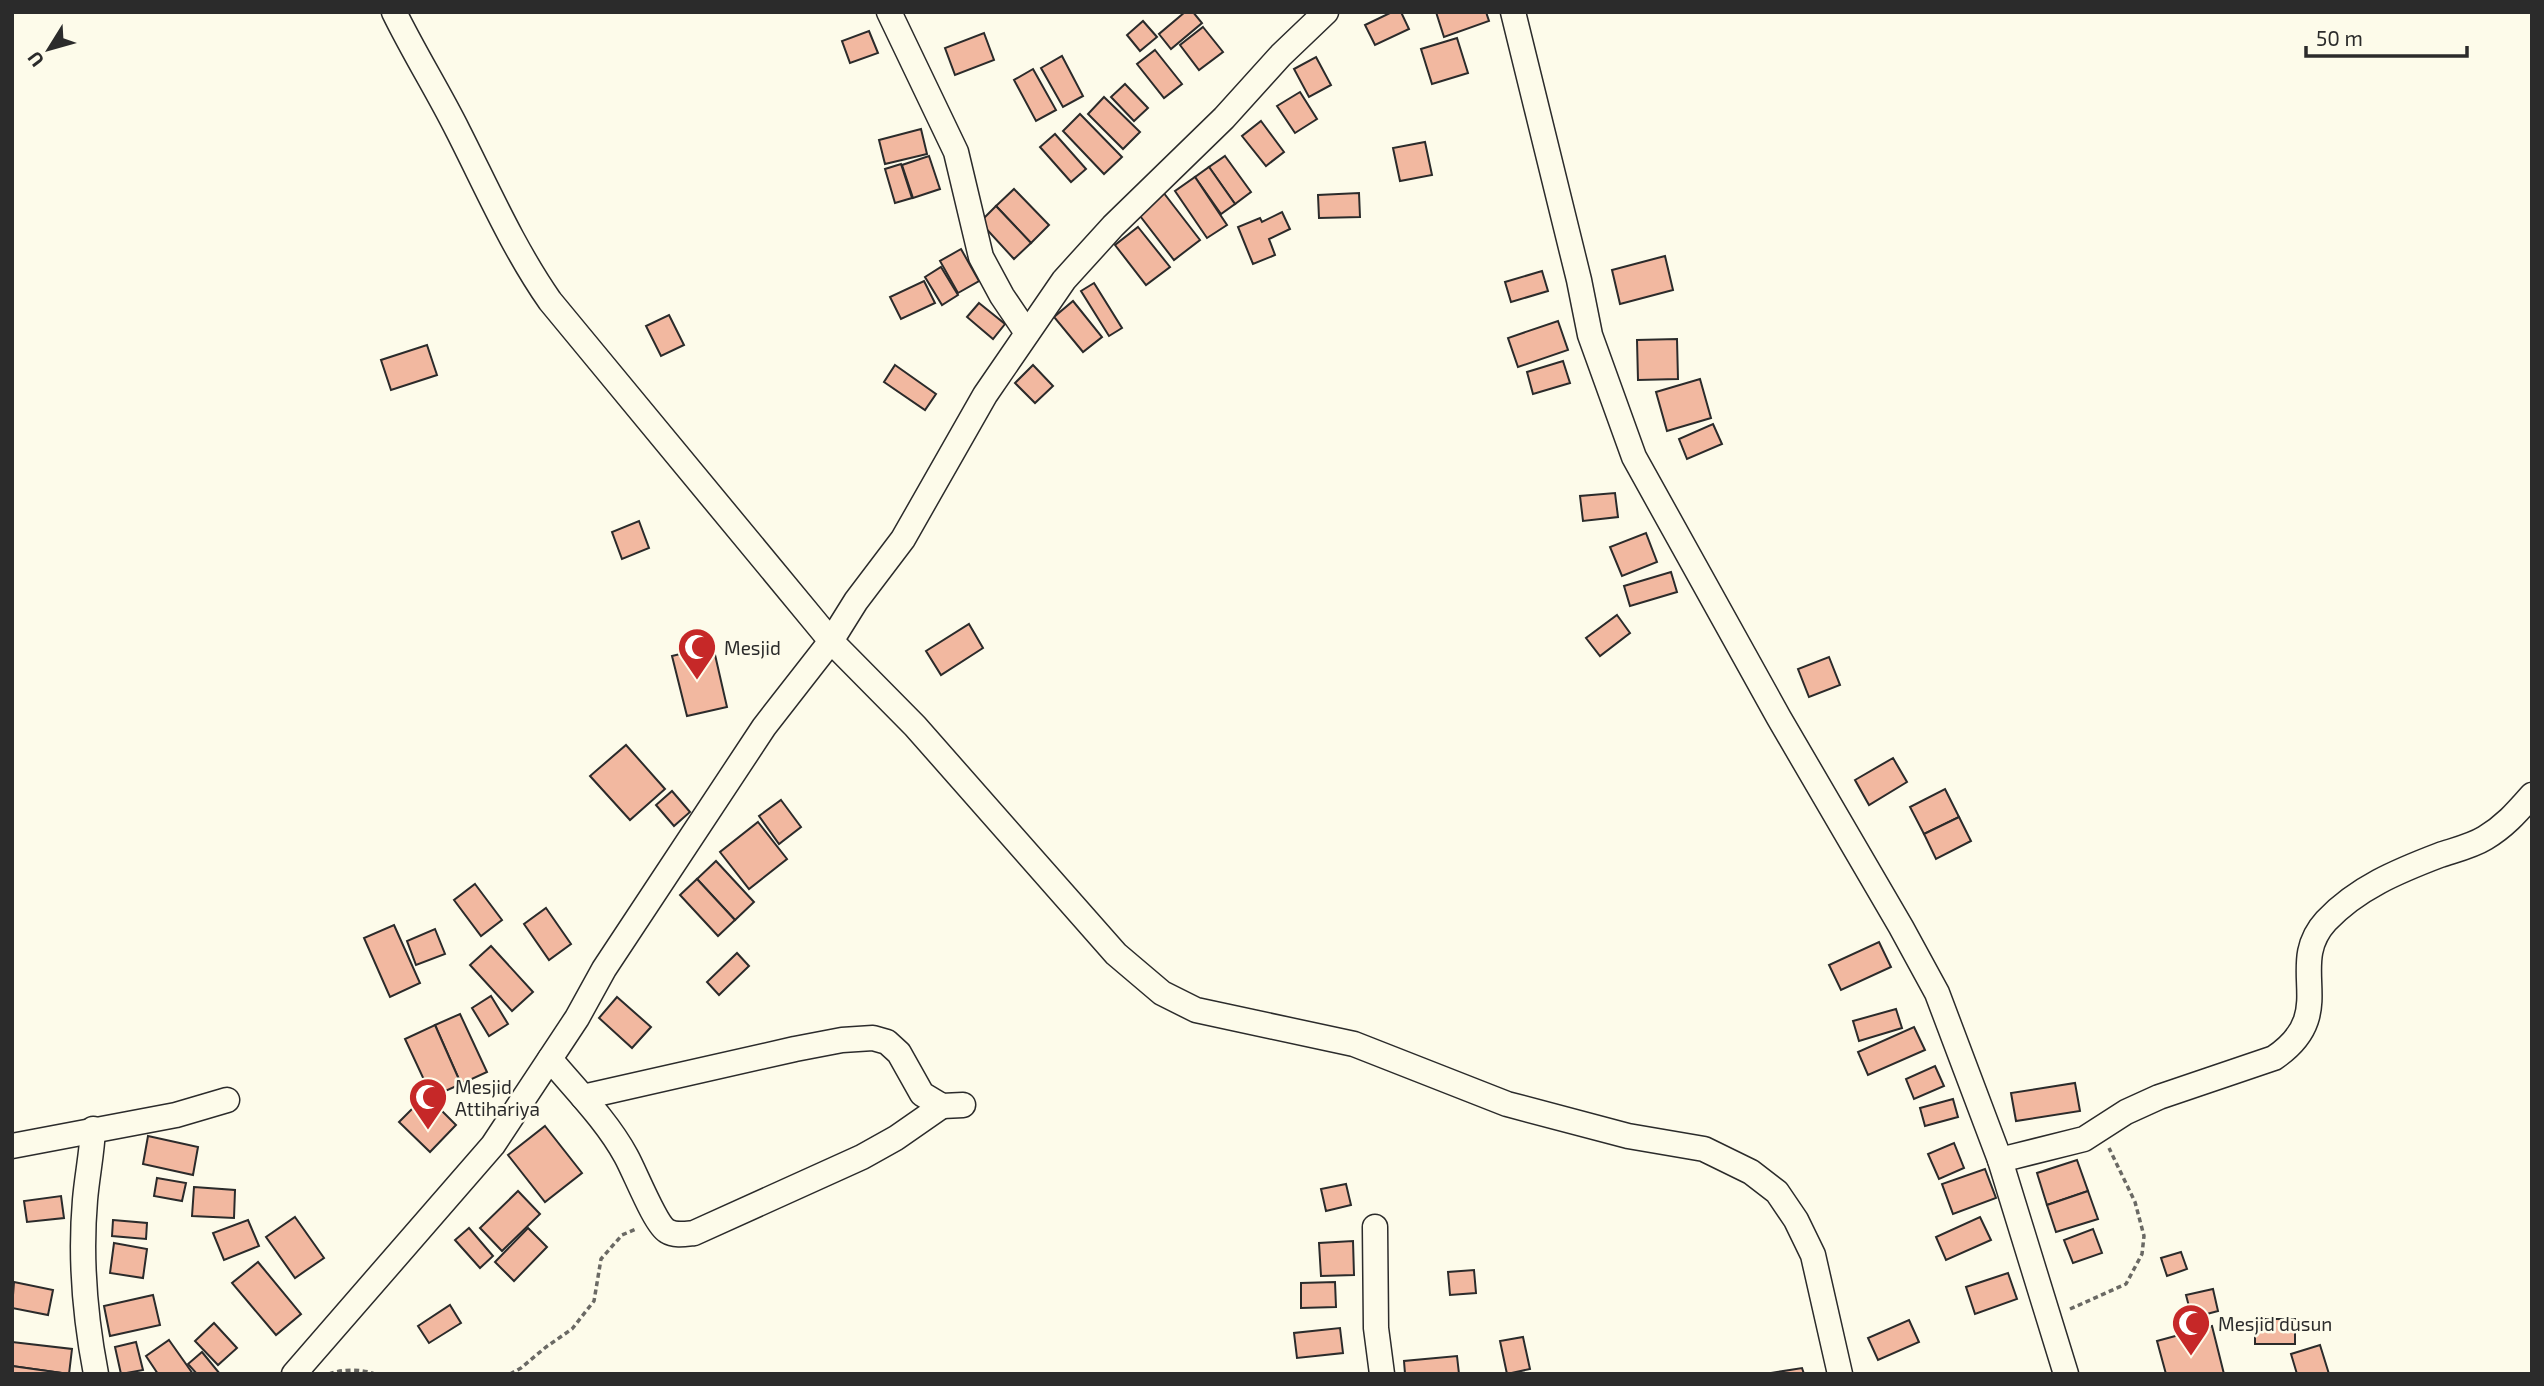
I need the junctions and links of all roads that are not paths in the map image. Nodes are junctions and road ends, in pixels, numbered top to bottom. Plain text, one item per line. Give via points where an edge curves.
1 (394, 12) edge
2 (889, 12) edge
3 (1326, 12) edge
4 (1513, 12) edge
5 (1027, 333) junction
6 (831, 641) junction
7 (2532, 795) edge
8 (550, 1059) junction
9 (583, 1097) junction
10 (227, 1100) dead end
11 (93, 1129) junction
12 (12, 1146) edge
13 (2000, 1160) junction
14 (1375, 1227) dead end
15 (96, 1374) edge
16 (294, 1374) edge
17 (1382, 1374) edge
18 (1840, 1374) edge
19 (2066, 1374) edge

1 - 6 street via 521,255 550,301
2 - 5 street via 956,152 981,257
3 - 5 street via 1113,226 1064,280
4 - 13 street via 1590,335 1634,457 1937,993
5 - 6 street via 985,395 903,539
6 - 8 street via 764,727
6 - 18 street via 915,726 1107,945 1162,993 1196,1010 1354,1044 1507,1104 1628,1136 1704,1149 1751,1172 1777,1192 1812,1255
7 - 13 street via 2509,821 2483,840 2405,868 2354,895 2325,922 2309,955 2309,1012 2291,1047 2274,1058 2138,1106 2084,1139
8 - 9 street
8 - 16 street via 493,1145
9 - 9 street via 624,1153 658,1221 676,1234 694,1233 862,1157 952,1105 922,1094 899,1053 887,1042 873,1038 795,1049
10 - 11 street via 176,1115
11 - 12 street
11 - 15 street via 83,1265
13 - 19 street
14 - 17 street via 1376,1328

